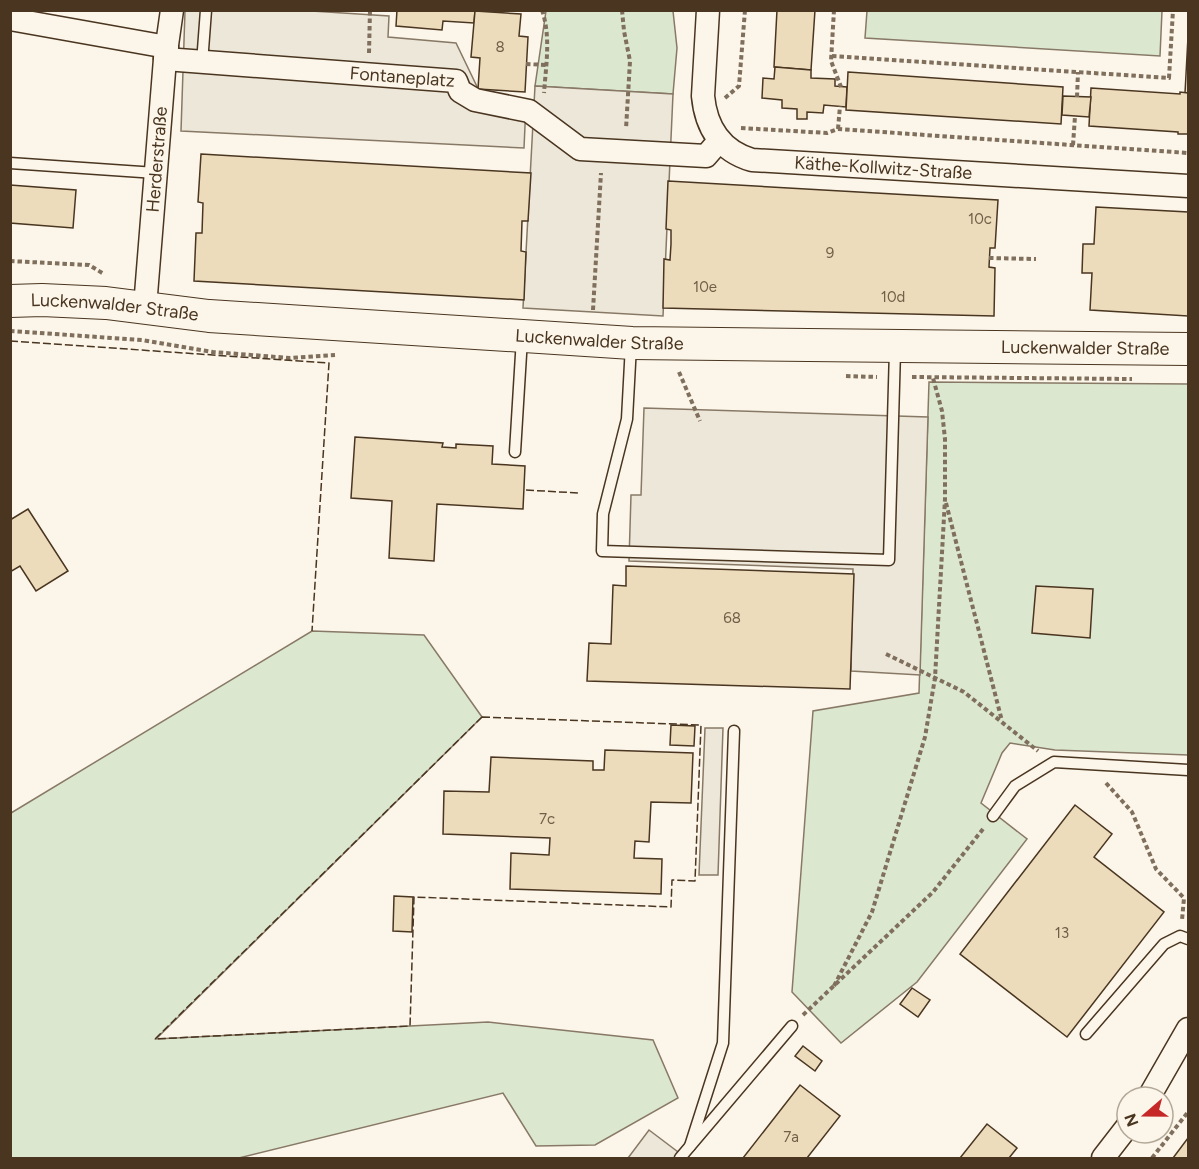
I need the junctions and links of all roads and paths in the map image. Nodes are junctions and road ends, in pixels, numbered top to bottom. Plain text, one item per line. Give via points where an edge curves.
1 (172, 10) edge
2 (206, 10) edge
3 (370, 10) edge
4 (542, 10) edge
5 (622, 10) edge
6 (708, 10) edge
7 (745, 10) edge
8 (834, 10) edge
9 (1173, 10) edge
10 (10, 19) edge
11 (166, 53) junction
12 (832, 56) junction
13 (202, 63) junction
14 (526, 64) dead end
15 (546, 66) junction
16 (1078, 72) junction
17 (368, 75) junction
18 (841, 87) dead end
19 (1077, 97) dead end
20 (722, 101) dead end
21 (840, 106) dead end
22 (1075, 116) dead end
23 (543, 121) junction
24 (838, 129) junction
25 (719, 141) junction
26 (1073, 145) junction
27 (602, 150) junction
28 (625, 151) junction
29 (1188, 153) edge
30 (10, 163) edge
31 (156, 173) junction
32 (1188, 186) edge
33 (989, 258) dead end
34 (1036, 259) dead end
35 (10, 261) edge
36 (146, 294) junction
37 (10, 301) edge
38 (581, 309) dead end
39 (593, 310) junction
40 (605, 311) dead end
41 (522, 337) junction
42 (632, 343) junction
43 (667, 344) junction
44 (895, 346) junction
45 (1188, 350) edge
46 (933, 378) dead end
47 (700, 421) dead end
48 (515, 452) dead end
49 (945, 499) junction
50 (886, 654) dead end
51 (935, 678) junction
52 (1002, 722) junction
53 (734, 731) dead end
54 (1054, 762) junction
55 (1089, 764) junction
56 (1188, 770) edge
57 (993, 816) joint
58 (1184, 937) edge
59 (834, 986) junction
60 (792, 1026) joint
61 (1086, 1034) dead end
62 (1188, 1034) edge
63 (1156, 1085) edge
64 (1188, 1112) edge
65 (1115, 1142) edge
66 (690, 1146) junction
67 (680, 1158) edge
68 (1103, 1158) edge
69 (1152, 1158) edge

1 - 11 street, Herderstraße
2 - 13 lane
3 - 17 path
4 - 15 path via 547,34
5 - 28 path via 630,61
6 - 25 street via 703,96 708,121
7 - 20 path via 739,86
8 - 12 path
9 - 16 path via 1169,78
10 - 11 street, Fontaneplatz
11 - 13 street, Fontaneplatz
11 - 31 street, Herderstraße
12 - 16 path
12 - 18 path
13 - 17 street, Fontaneplatz
14 - 15 path
15 - 23 path
16 - 19 path
17 - 23 street, Fontaneplatz via 456,81 467,97 529,111
21 - 24 path
22 - 26 path
23 - 27 street, Fontaneplatz via 580,148
24 - 25 path via 827,134 733,127
24 - 26 path
25 - 28 street, Fontaneplatz via 706,156
25 - 32 street, Käthe-Kollwitz-Straße via 752,160
26 - 29 path
27 - 28 street, Fontaneplatz
27 - 39 path
30 - 31 lane
31 - 36 street, Herderstraße
33 - 34 path
35 - 36 path via 89,265
36 - 37 main road, Luckenwalder Straße via 72,301
36 - 41 main road, Luckenwalder Straße via 209,316
38 - 39 path
39 - 40 path
41 - 42 main road, Luckenwalder Straße
41 - 48 lane
42 - 43 main road, Luckenwalder Straße
42 - 44 lane via 627,418 603,514 602,551 889,560
43 - 44 main road, Luckenwalder Straße
43 - 47 path
44 - 45 main road, Luckenwalder Straße
46 - 49 path via 945,439
49 - 51 path
49 - 52 path
50 - 51 path
51 - 52 path via 964,692
51 - 59 path via 925,737 872,912
52 - 54 path
53 - 66 lane via 723,1043
54 - 55 lane
54 - 57 lane via 1016,786
55 - 56 lane
55 - 58 path via 1132,812 1156,869 1184,898
57 - 59 path via 933,892
58 - 61 lane via 1164,944
59 - 60 path
60 - 66 lane
62 - 63 street
64 - 69 path
65 - 68 street
66 - 67 lane

